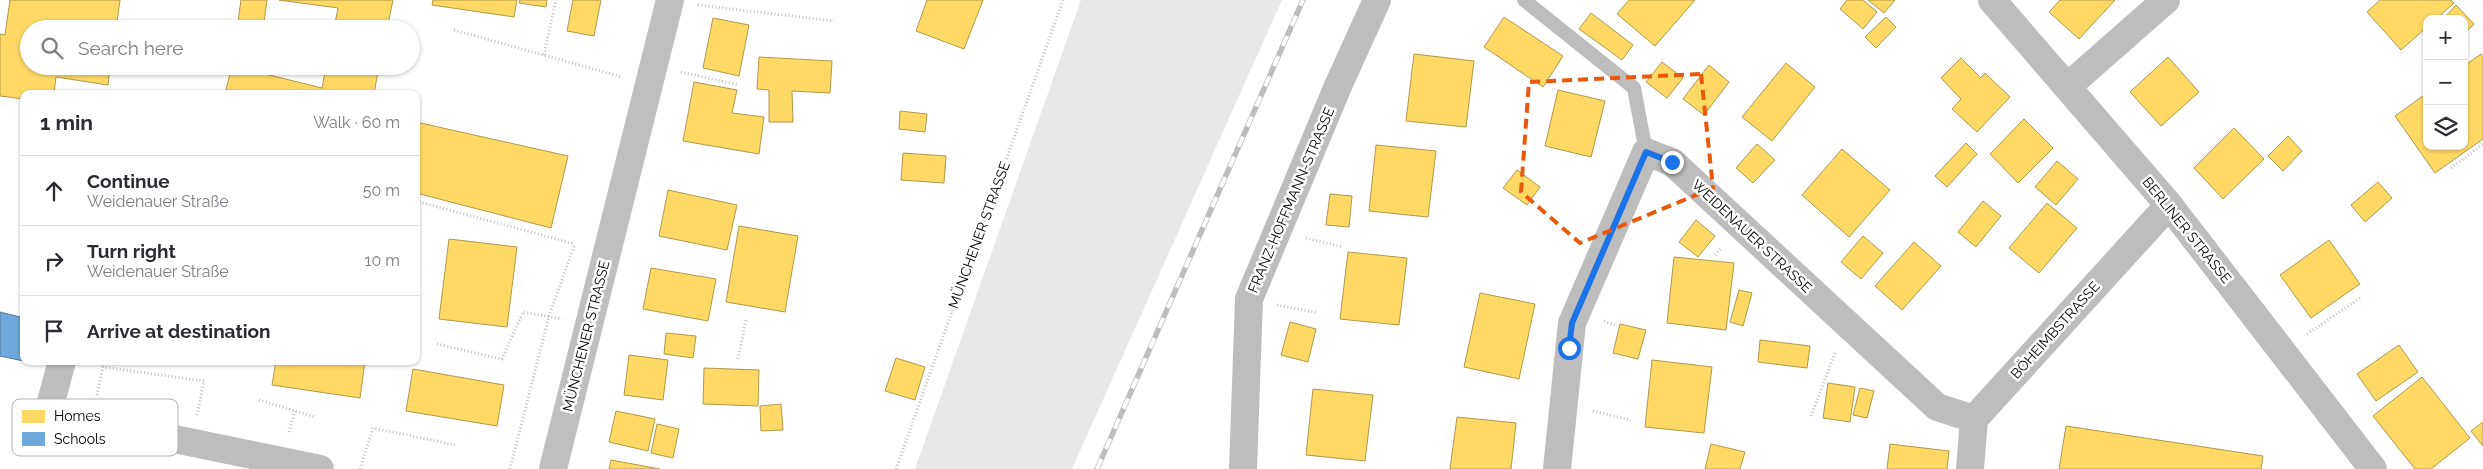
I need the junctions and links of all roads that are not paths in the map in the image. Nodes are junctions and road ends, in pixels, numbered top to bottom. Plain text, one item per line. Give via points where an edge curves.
1 (1378, 0) edge
2 (1524, 0) edge
3 (1992, 0) edge
4 (2166, 0) edge
5 (669, 1) edge
6 (2068, 87) junction
7 (1646, 152) junction
8 (2169, 204) junction
9 (61, 365) edge
10 (52, 399) edge
11 (1974, 419) junction
12 (178, 439) edge
13 (224, 459) edge
14 (320, 469) edge
15 (554, 469) edge
16 (1243, 469) edge
17 (1557, 469) edge
18 (1970, 469) edge
19 (2373, 469) edge

1 - 16 street, FRANZ-HOFFMANN-STRASSE via 1338,86 1249,299
2 - 7 lane via 1634,88
3 - 6 street, BERLINER STRASSE
4 - 6 street
5 - 15 main road, MÜNCHENER STRASSE
6 - 8 street, BERLINER STRASSE
7 - 11 street, WEIDENAUER STRASSE via 1672,162 1937,407
7 - 17 street via 1572,323
8 - 11 street, BÖHEIMBSTRASSE
8 - 19 street, BERLINER STRASSE
9 - 10 street
11 - 18 street
12 - 13 street via 192,442
13 - 14 street

